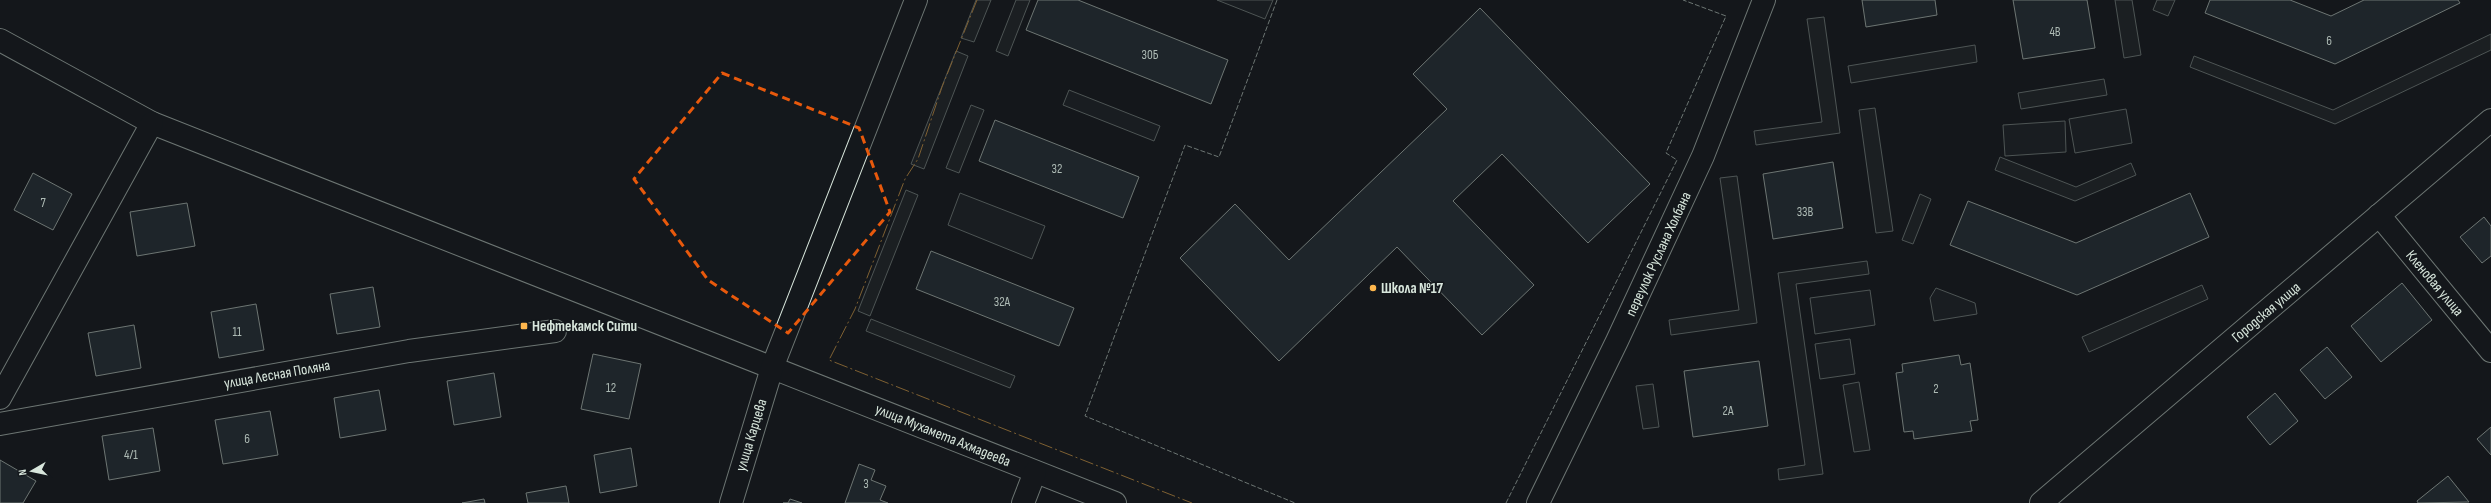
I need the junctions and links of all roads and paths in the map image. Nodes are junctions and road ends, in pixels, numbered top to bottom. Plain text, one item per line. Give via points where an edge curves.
1 (916, 0) edge
2 (1764, 0) edge
3 (0, 40) edge
4 (2491, 120) edge
5 (152, 123) junction
6 (2379, 215) junction
7 (555, 331) dead end
8 (2491, 351) edge
9 (772, 368) junction
10 (0, 398) edge
11 (0, 424) edge
12 (1035, 472) junction
13 (731, 503) edge
14 (1023, 503) edge
15 (1115, 503) edge
16 (1538, 503) edge
17 (2041, 503) edge

1 - 9 street, улица Карцева
2 - 16 street, переулок Руслана Холбана via 1703,156
3 - 5 street, улица Мухамета Ахмадеева
4 - 6 street, Городская улица
5 - 9 street, улица Мухамета Ахмадеева
5 - 10 street
6 - 8 street, Кленовая улица
6 - 17 street, Городская улица
7 - 11 street, улица Лесная Поляна via 409,351
9 - 12 street, улица Мухамета Ахмадеева
9 - 13 street, улица Карцева
12 - 14 street
12 - 15 street, улица Мухамета Ахмадеева

